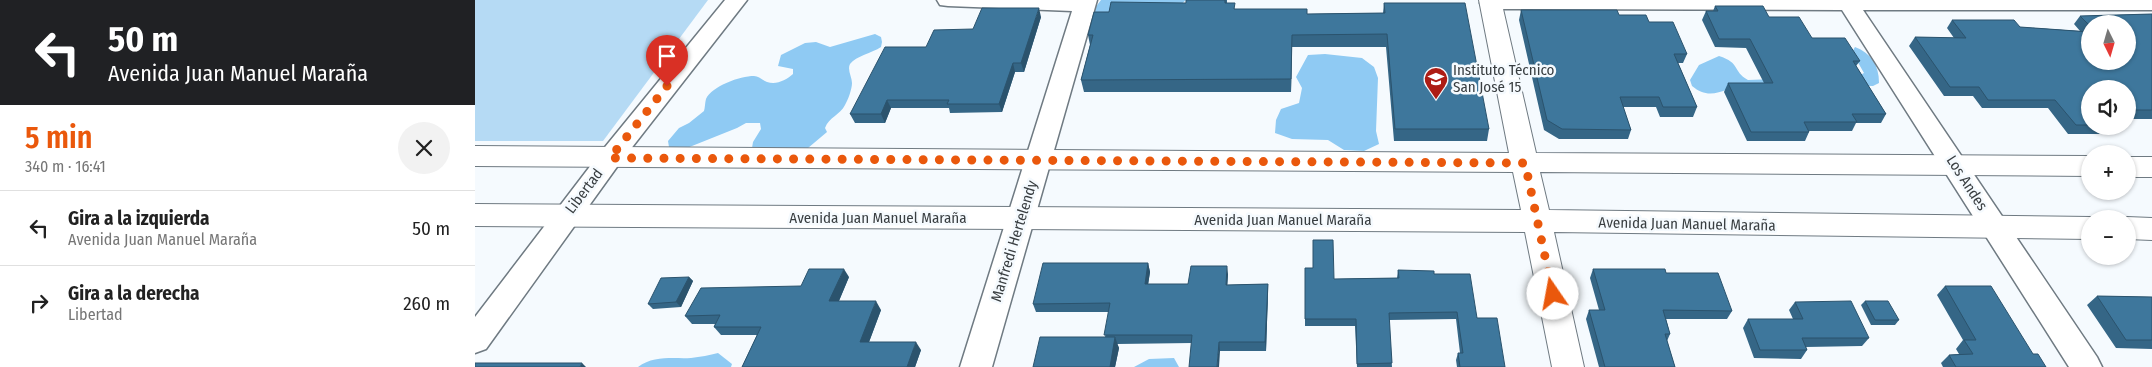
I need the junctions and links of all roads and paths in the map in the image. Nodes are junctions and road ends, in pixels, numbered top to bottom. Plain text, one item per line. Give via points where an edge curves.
1 (736, 0) edge
2 (948, 0) edge
3 (1491, 1) edge
4 (1085, 2) edge
5 (1847, 2) edge
6 (2152, 4) edge
7 (475, 156) edge
8 (610, 158) junction
9 (1038, 160) junction
10 (1525, 163) junction
11 (1955, 166) junction
12 (2081, 166) edge
13 (2136, 166) edge
14 (2152, 167) edge
15 (475, 215) edge
16 (566, 216) junction
17 (1020, 219) junction
18 (1537, 222) junction
19 (1996, 228) junction
20 (2081, 228) edge
21 (2136, 228) edge
22 (2152, 228) edge
23 (475, 340) edge
24 (976, 367) edge
25 (1568, 367) edge
26 (2087, 367) edge

1 - 8 street, Libertad
2 - 4 street
3 - 5 street
3 - 10 street
4 - 9 street, Manfredi Hertelendy
5 - 6 street
5 - 11 street, Los Andes
7 - 8 street
8 - 9 street
8 - 16 street, Libertad
9 - 10 street
9 - 17 street, Manfredi Hertelendy
10 - 11 street
10 - 18 street
11 - 12 street
11 - 19 street, Los Andes
13 - 14 street
15 - 16 street, Avenida Juan Manuel Maraña
16 - 17 street, Avenida Juan Manuel Maraña
16 - 23 street, Libertad
17 - 18 street, Avenida Juan Manuel Maraña
17 - 24 street, Manfredi Hertelendy
18 - 19 street, Avenida Juan Manuel Maraña
18 - 25 street
19 - 20 street, Avenida Juan Manuel Maraña
19 - 26 street, Los Andes
21 - 22 street

